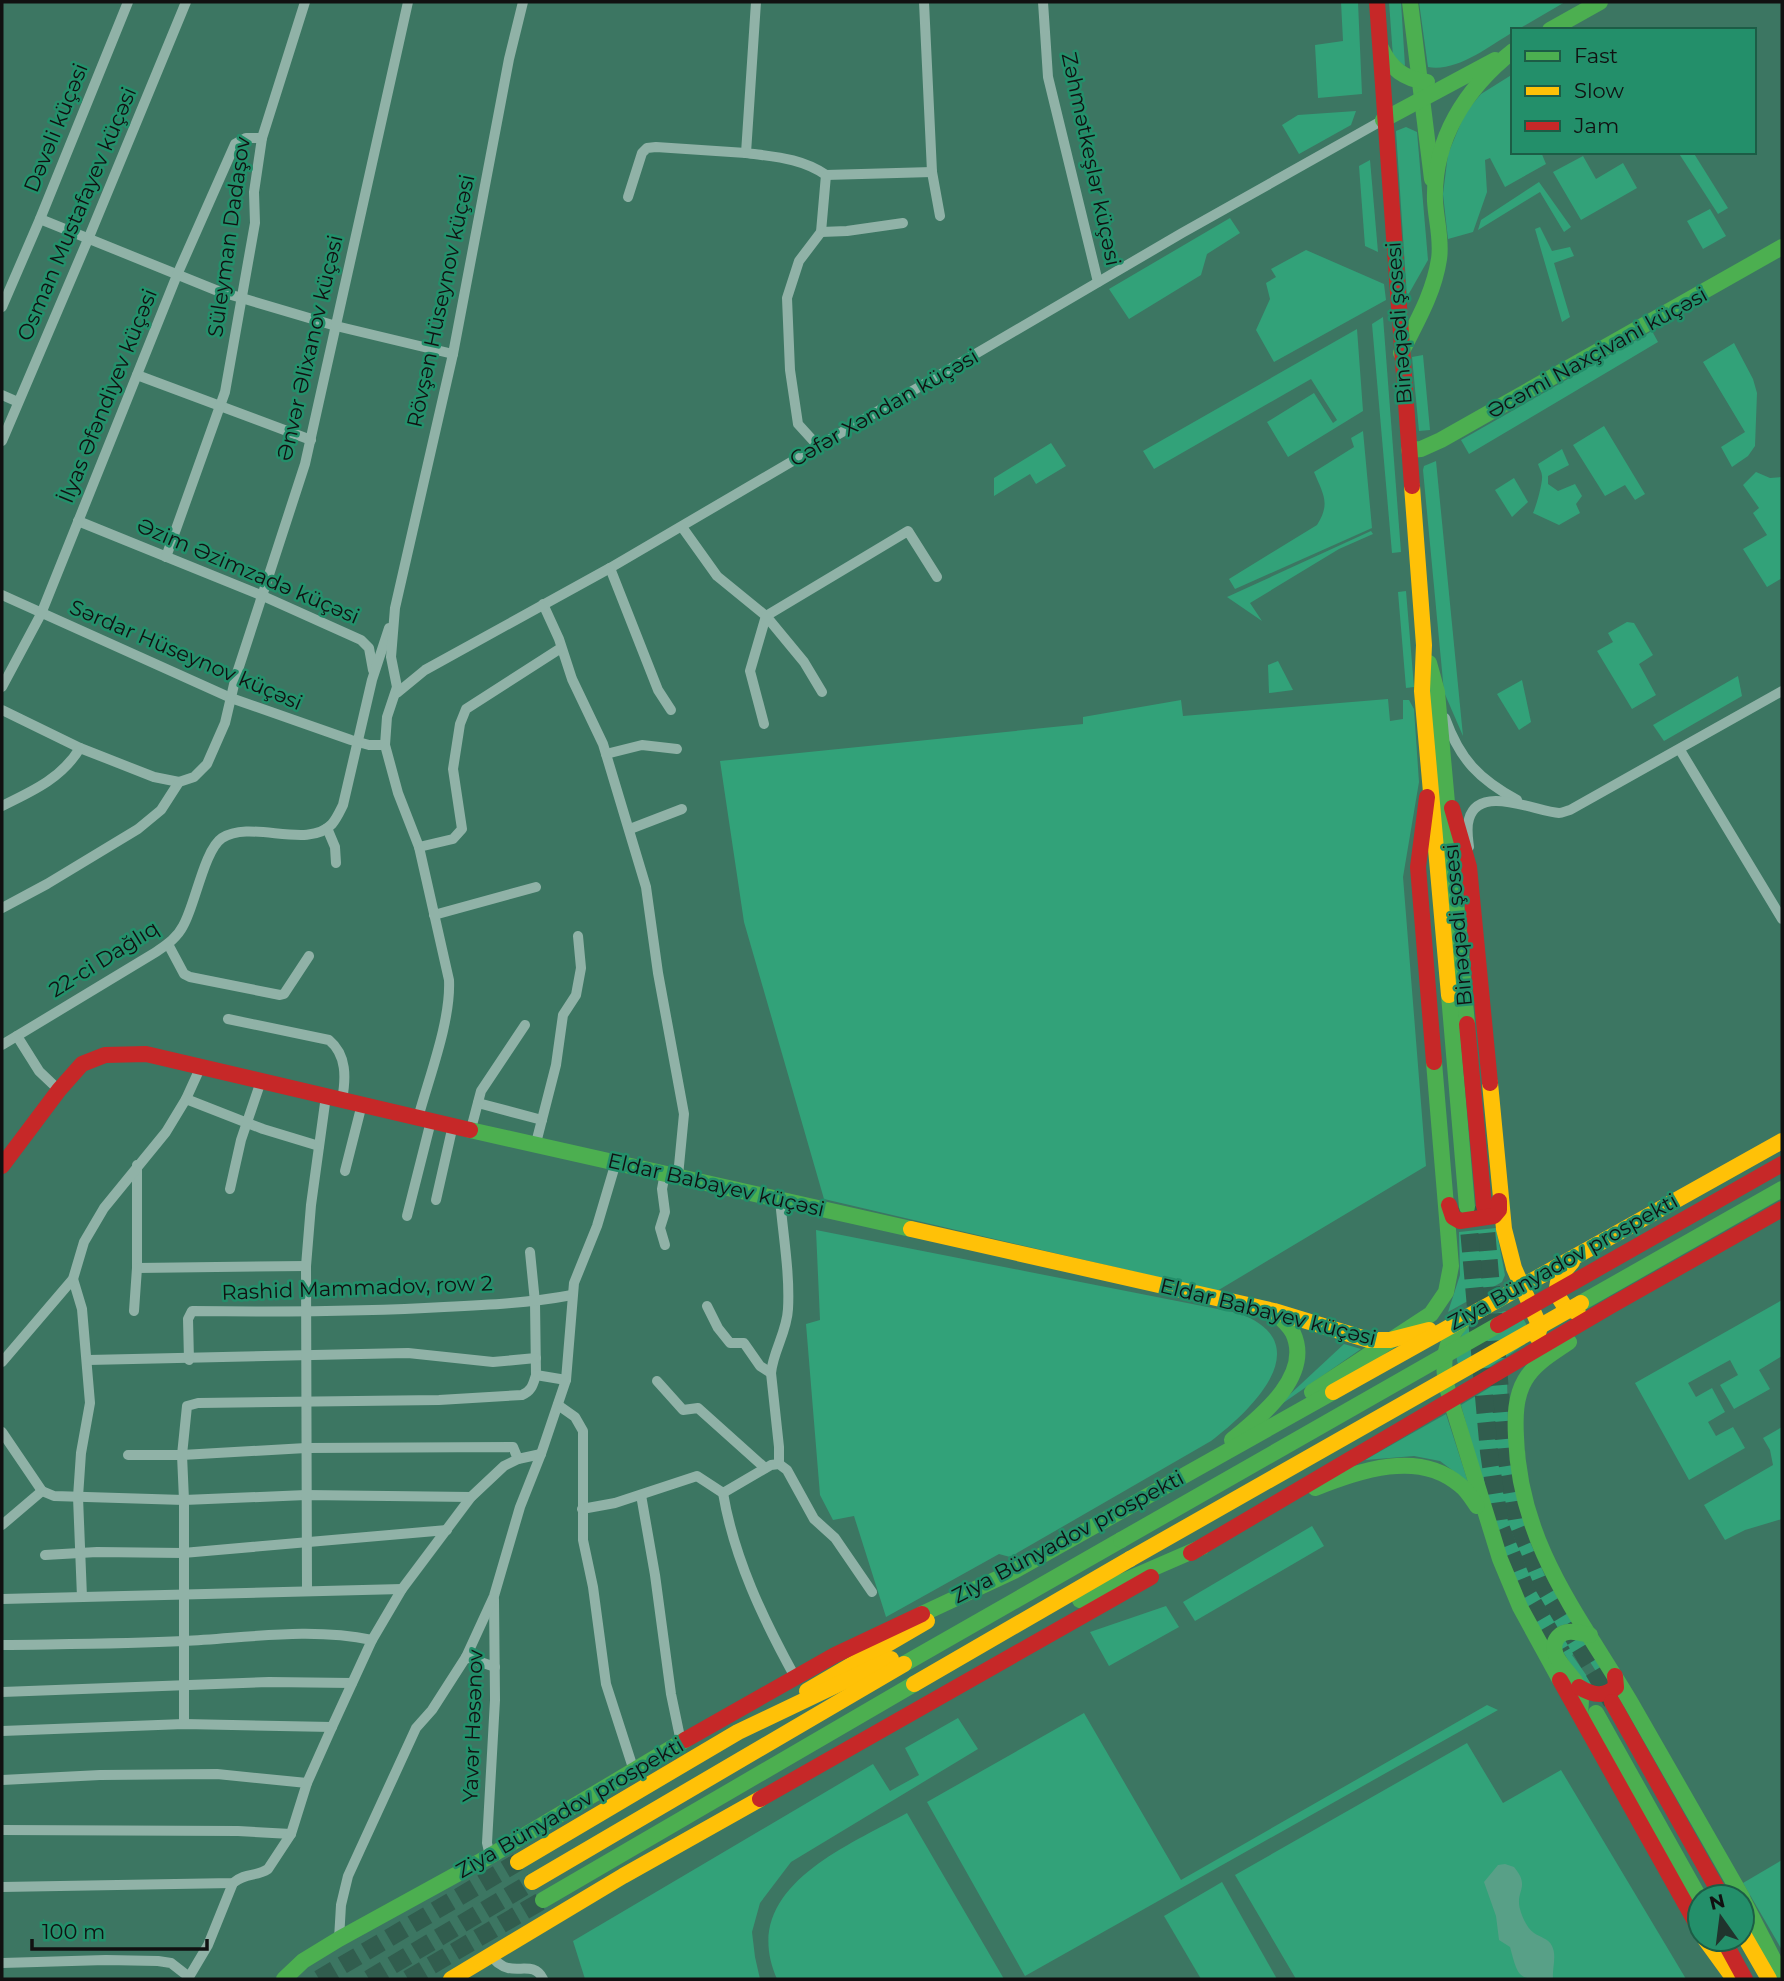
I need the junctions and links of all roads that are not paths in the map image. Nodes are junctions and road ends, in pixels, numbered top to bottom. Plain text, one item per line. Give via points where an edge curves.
1 (128, 2) edge
2 (186, 2) edge
3 (305, 2) edge
4 (408, 2) edge
5 (523, 2) edge
6 (756, 2) edge
7 (924, 2) edge
8 (1043, 2) edge
9 (1377, 2) edge
10 (1410, 2) edge
11 (1600, 2) edge
12 (1554, 28) edge
13 (1379, 43) junction
14 (1511, 51) edge
15 (1511, 52) edge
16 (1461, 79) junction
17 (1420, 81) junction
18 (1423, 99) junction
19 (1401, 111) junction
20 (1384, 120) junction
21 (1426, 128) junction
22 (262, 138) junction
23 (746, 153) junction
24 (932, 172) junction
25 (825, 175) junction
26 (628, 197) dead end
27 (1435, 199) junction
28 (940, 215) dead end
29 (40, 219) junction
30 (904, 223) dead end
31 (821, 232) junction
32 (89, 237) junction
33 (1782, 247) edge
34 (177, 275) junction
35 (1098, 282) junction
36 (241, 299) junction
37 (2, 307) edge
38 (336, 326) junction
39 (1401, 353) junction
40 (453, 354) junction
41 (137, 375) junction
42 (2, 395) edge
43 (18, 402) junction
44 (221, 405) junction
45 (311, 440) junction
46 (2, 441) edge
47 (818, 446) junction
48 (1409, 450) junction
49 (78, 521) junction
50 (682, 527) junction
51 (166, 557) junction
52 (610, 568) junction
53 (937, 576) dead end
54 (2, 595) edge
55 (262, 596) junction
56 (543, 604) junction
57 (395, 608) junction
58 (41, 614) junction
59 (766, 616) junction
60 (1424, 645) junction
61 (561, 648) junction
62 (393, 671) junction
63 (417, 675) junction
64 (372, 680) junction
65 (2, 687) edge
66 (1782, 691) edge
67 (822, 692) dead end
68 (1437, 692) junction
69 (396, 694) junction
70 (231, 698) junction
71 (2, 710) edge
72 (670, 710) dead end
73 (764, 724) dead end
74 (359, 742) junction
75 (80, 748) junction
76 (677, 749) dead end
77 (386, 750) junction
78 (1680, 750) junction
79 (606, 754) junction
80 (179, 782) junction
81 (1437, 784) junction
82 (1523, 803) junction
83 (2, 806) edge
84 (682, 809) dead end
85 (327, 828) junction
86 (630, 830) junction
87 (419, 847) junction
88 (337, 863) dead end
89 (1469, 867) junction
90 (536, 887) dead end
91 (2, 908) edge
92 (434, 915) junction
93 (1782, 919) edge
94 (578, 936) dead end
95 (168, 944) junction
96 (309, 956) dead end
97 (228, 1019) dead end
98 (525, 1025) dead end
99 (16, 1036) junction
100 (2, 1045) edge
101 (201, 1066) junction
102 (261, 1081) junction
103 (59, 1090) junction
104 (334, 1098) junction
105 (187, 1099) junction
106 (478, 1103) junction
107 (362, 1104) junction
108 (425, 1119) junction
109 (542, 1120) junction
110 (248, 1122) junction
111 (453, 1125) junction
112 (471, 1129) junction
113 (1782, 1141) edge
114 (536, 1143) junction
115 (319, 1146) junction
116 (616, 1162) junction
117 (1782, 1164) edge
118 (137, 1165) junction
119 (2, 1166) edge
120 (345, 1171) dead end
121 (671, 1174) junction
122 (230, 1189) dead end
123 (1500, 1189) junction
124 (1782, 1189) edge
125 (1445, 1192) junction
126 (780, 1199) junction
127 (436, 1200) dead end
128 (1484, 1206) tunnel mouth
129 (1467, 1207) tunnel mouth
130 (1782, 1209) edge
131 (407, 1216) dead end
132 (665, 1245) dead end
133 (1590, 1247) junction
134 (530, 1252) dead end
135 (306, 1266) junction
136 (137, 1268) junction
137 (73, 1279) junction
138 (1521, 1286) junction
139 (572, 1295) junction
140 (535, 1302) junction
141 (1612, 1305) junction
142 (707, 1306) dead end
143 (1533, 1310) junction
144 (134, 1311) dead end
145 (1274, 1311) junction
146 (305, 1313) junction
147 (1473, 1313) junction
148 (1390, 1340) junction
149 (1445, 1349) junction
150 (305, 1356) junction
151 (536, 1358) junction
152 (88, 1360) junction
153 (189, 1360) junction
154 (2, 1362) edge
155 (1509, 1366) junction
156 (771, 1373) junction
157 (536, 1375) junction
158 (566, 1380) junction
159 (1487, 1380) junction
160 (657, 1381) dead end
161 (1451, 1400) junction
162 (306, 1403) junction
163 (558, 1405) junction
164 (2, 1435) edge
165 (306, 1448) junction
166 (541, 1454) junction
167 (128, 1455) dead end
168 (182, 1455) junction
169 (518, 1459) junction
170 (779, 1464) junction
171 (1204, 1464) junction
172 (765, 1468) junction
173 (42, 1491) junction
174 (723, 1493) junction
175 (306, 1494) junction
176 (641, 1495) junction
177 (78, 1497) junction
178 (471, 1497) junction
179 (184, 1500) junction
180 (1276, 1502) junction
181 (582, 1509) junction
182 (2, 1525) edge
183 (447, 1530) junction
184 (1489, 1531) junction
185 (306, 1541) junction
186 (1202, 1547) junction
187 (79, 1553) junction
188 (183, 1553) junction
189 (45, 1555) dead end
190 (1014, 1571) junction
191 (402, 1589) junction
192 (307, 1591) junction
193 (872, 1592) dead end
194 (182, 1596) junction
195 (494, 1596) junction
196 (82, 1597) junction
197 (2, 1599) edge
198 (993, 1612) junction
199 (1532, 1631) junction
200 (1003, 1633) junction
201 (1590, 1635) junction
202 (372, 1640) junction
203 (184, 1641) junction
204 (2, 1645) edge
205 (1556, 1655) junction
206 (466, 1657) junction
207 (495, 1667) junction
208 (1615, 1676) junction
209 (795, 1677) junction
210 (352, 1683) junction
211 (183, 1685) junction
212 (1579, 1687) junction
213 (2, 1692) edge
214 (1612, 1702) tunnel mouth
215 (1588, 1714) junction
216 (184, 1724) junction
217 (332, 1727) junction
218 (2, 1731) edge
219 (738, 1732) junction
220 (681, 1742) junction
221 (634, 1771) junction
222 (2, 1780) edge
223 (307, 1783) junction
224 (2, 1830) edge
225 (291, 1834) junction
226 (490, 1856) junction
227 (518, 1862) tunnel mouth
228 (532, 1882) tunnel mouth
229 (233, 1883) junction
230 (1690, 1883) edge
231 (1714, 1883) edge
232 (1734, 1883) edge
233 (2, 1887) edge
234 (543, 1900) tunnel mouth
235 (1686, 1903) edge
236 (1756, 1925) edge
237 (339, 1939) junction
238 (1715, 1953) edge
239 (1731, 1953) edge
240 (1754, 1953) edge
241 (490, 1955) junction
242 (2, 1963) edge
243 (1782, 1976) edge
244 (285, 1977) edge
245 (189, 1978) edge
246 (270, 1979) edge
247 (451, 1979) edge
248 (543, 1979) edge
249 (1734, 1979) edge
250 (1745, 1979) edge
251 (1769, 1979) edge

1 - 29 street, Dəvəli küçəsi
2 - 32 street, Osman Mustafayev küçəsi
3 - 22 street, Süleyman Dadaşov
4 - 38 street, Ənvər Əlixanov küçəsi
5 - 40 street, Rövşən Hüseynov küçəsi
6 - 23 street
7 - 24 street
8 - 35 street, Zəhmətkeşlər küçəsi via 1048,77
9 - 13 main road, Binəqədi şosesi
10 - 17 main road
11 - 12 main road
13 - 17 main road via 1392,69
13 - 20 main road, Binəqədi şosesi
14 - 16 main road
15 - 27 main road via 1472,88 1458,111 1442,148
16 - 17 main road
16 - 18 main road
17 - 18 main road
18 - 19 main road
18 - 21 main road
19 - 20 main road
19 - 21 main road via 1417,114
20 - 35 street, Cəfər Xəndan küçəsi
20 - 39 main road, Binəqədi şosesi
21 - 27 main road
22 - 34 street, İlyas Əfəndiyev küçəsi via 235,144
22 - 36 street, Süleyman Dadaşov via 254,192 256,215
23 - 25 street via 799,161
23 - 26 street via 647,148
24 - 25 street
24 - 28 street
25 - 31 street
27 - 39 main road via 1439,246 1435,276
29 - 32 street
29 - 37 street, Dəvəli küçəsi
30 - 31 street
31 - 47 street via 799,261 787,298 798,424
32 - 34 street
32 - 43 street, Osman Mustafayev küçəsi
33 - 48 main road, Əcəmi Naxçivani küçəsi via 1441,440
34 - 36 street
34 - 41 street, İlyas Əfəndiyev küçəsi
35 - 47 street, Cəfər Xəndan küçəsi
36 - 38 street
36 - 44 street, Süleyman Dadaşov
38 - 40 street
38 - 45 street, Ənvər Əlixanov küçəsi
39 - 48 main road, Binəqədi şosesi
40 - 57 street, Rövşən Hüseynov küçəsi
41 - 44 street
41 - 49 street, İlyas Əfəndiyev küçəsi
42 - 43 street
43 - 46 street, Osman Mustafayev küçəsi
44 - 45 street
44 - 51 street, Süleyman Dadaşov
45 - 55 street, Ənvər Əlixanov küçəsi
47 - 50 street, Cəfər Xəndan küçəsi
48 - 60 main road, Binəqədi şosesi
49 - 51 street, Əzim Əzimzadə küçəsi
49 - 58 street, İlyas Əfəndiyev küçəsi
50 - 52 street, Cəfər Xəndan küçəsi
50 - 59 street via 717,576
51 - 55 street, Əzim Əzimzadə küçəsi
52 - 56 street, Cəfər Xəndan küçəsi
52 - 72 street
53 - 59 street via 908,530
54 - 58 street, Sərdar Hüseynov küçəsi
55 - 64 street, Əzim Əzimzadə küçəsi via 366,643 373,661
55 - 70 street, Ənvər Əlixanov küçəsi
56 - 61 street
56 - 63 street, Cəfər Xəndan küçəsi
57 - 62 street
57 - 64 street
58 - 65 street, İlyas Əfəndiyev küçəsi
58 - 70 street, Sərdar Hüseynov küçəsi
59 - 67 street
59 - 73 street via 750,671
60 - 68 main road, Binəqədi şosesi
60 - 81 main road, Binəqədi şosesi via 1422,691
61 - 79 street
61 - 87 street via 466,709 453,774 462,829 453,839
62 - 63 street
62 - 64 street via 380,671
62 - 69 street
63 - 69 street, Cəfər Xəndan küçəsi
64 - 74 street
66 - 78 street
68 - 81 main road, Binəqədi şosesi
68 - 82 street via 1457,746 1470,766 1491,785
69 - 77 street via 387,717
70 - 74 street, Sərdar Hüseynov küçəsi
70 - 80 street, Ənvər Əlixanov küçəsi via 207,764 194,777
71 - 75 street
74 - 77 street, Sərdar Hüseynov küçəsi
74 - 85 street via 343,805
75 - 80 street
75 - 83 street via 54,779
76 - 79 street via 642,745
77 - 87 street
78 - 82 street via 1570,810 1558,813
78 - 93 street
79 - 86 street
80 - 91 street via 161,810 138,829
81 - 89 main road
81 - 125 main road via 1419,875
81 - 128 main road, Binəqədi şosesi
81 - 129 main road, Binəqədi şosesi
82 - 89 street via 1486,803 1474,809 1468,825
84 - 86 street
85 - 88 street
85 - 95 street, 22-ci Dağlıq via 304,834 246,832 222,837 210,854 182,929
86 - 121 street via 649,903 684,1121
87 - 92 street
89 - 123 main road
90 - 92 street
92 - 108 street via 450,996
94 - 109 street via 581,968 576,995 563,1015
95 - 96 street via 190,977 280,995
95 - 99 street, 22-ci Dağlıq
97 - 104 street via 329,1040 338,1048 345,1077
98 - 106 street via 481,1091
99 - 100 street, 22-ci Dağlıq
99 - 103 street via 39,1071
101 - 102 main road, Eldar Babayev küçəsi
101 - 103 main road, Eldar Babayev küçəsi via 146,1054 104,1055 82,1064
101 - 105 street
102 - 104 main road, Eldar Babayev küçəsi
102 - 110 street
103 - 119 main road, Eldar Babayev küçəsi
104 - 107 main road, Eldar Babayev küçəsi
104 - 115 street
105 - 110 street
105 - 118 street
106 - 109 street
106 - 112 street
107 - 108 main road, Eldar Babayev küçəsi
107 - 120 street
108 - 111 main road, Eldar Babayev küçəsi
108 - 131 street
109 - 114 street
110 - 115 street
110 - 122 street
111 - 112 main road, Eldar Babayev küçəsi
111 - 127 street
112 - 114 main road, Eldar Babayev küçəsi
113 - 133 main road, Ziya Bünyadov prospekti
114 - 116 main road, Eldar Babayev küçəsi
115 - 135 street
116 - 121 main road, Eldar Babayev küçəsi
116 - 139 street
117 - 198 main road, Ziya Bünyadov prospekti, bridge
118 - 136 street
118 - 137 street via 91,1231
121 - 126 main road, Eldar Babayev küçəsi
121 - 132 street via 662,1189 666,1212 660,1228
123 - 125 main road via 1499,1210 1494,1216 1460,1221 1453,1217
123 - 138 main road via 1507,1244
124 - 200 main road, bridge
125 - 148 main road via 1451,1266 1448,1291 1431,1314
126 - 145 main road, Eldar Babayev küçəsi
126 - 156 street via 788,1310
130 - 141 main road
133 - 138 main road, Ziya Bünyadov prospekti
133 - 141 main road via 1556,1282 1559,1301 1572,1312 1594,1312
134 - 140 street
135 - 136 street
135 - 146 street
136 - 144 street
137 - 152 street
137 - 154 street
138 - 143 main road
138 - 147 main road, Ziya Bünyadov prospekti
139 - 140 street, Rashid Mammadov, row 2
139 - 158 street
140 - 146 street, Rashid Mammadov, row 2
140 - 151 street
141 - 155 main road
141 - 201 main road via 1587,1331 1530,1372 1517,1408 1520,1469 1534,1534
142 - 156 street via 730,1343 744,1343
143 - 147 main road via 1511,1301
143 - 155 main road via 1540,1327 1536,1340
145 - 148 main road, Eldar Babayev küçəsi via 1362,1338
145 - 171 main road via 1295,1339 1296,1363 1287,1388
146 - 150 street
146 - 153 street, Rashid Mammadov, row 2 via 192,1311 188,1319
147 - 148 main road, Eldar Babayev küçəsi
147 - 149 main road via 1453,1331
147 - 171 main road, Ziya Bünyadov prospekti
148 - 171 main road
149 - 159 main road via 1456,1382 1466,1385
149 - 161 main road
150 - 151 street via 408,1353 493,1362
150 - 153 street
150 - 162 street
151 - 157 street
152 - 153 street
152 - 177 street via 90,1403
155 - 159 main road
156 - 170 street
157 - 158 street
157 - 162 street via 529,1392 522,1395
158 - 163 street
159 - 161 main road
160 - 172 street via 682,1410 698,1408
161 - 180 main road
161 - 184 main road
162 - 165 street
162 - 168 street via 190,1404 185,1412
163 - 166 street
163 - 181 street via 583,1431
164 - 173 street
165 - 168 street
165 - 169 street via 513,1447
165 - 175 street
166 - 169 street
166 - 195 street
167 - 168 street
168 - 179 street
169 - 178 street
170 - 172 street
170 - 193 street via 787,1470 814,1519 835,1538
171 - 190 main road, Ziya Bünyadov prospekti
172 - 174 street
173 - 177 street
173 - 182 street
174 - 176 street via 697,1476
174 - 209 street via 743,1568
175 - 178 street
175 - 179 street
175 - 185 street
176 - 181 street
176 - 220 street
177 - 179 street
177 - 187 street
178 - 183 street
179 - 188 street
180 - 184 main road via 1372,1469 1410,1465 1441,1472 1462,1486
180 - 186 main road
181 - 221 street via 606,1684
183 - 185 street
183 - 191 street
184 - 199 main road
185 - 188 street
185 - 192 street
186 - 200 main road
186 - 241 main road
187 - 188 street
187 - 189 street
187 - 196 street
188 - 194 street
190 - 209 main road, Ziya Bünyadov prospekti
190 - 219 main road
191 - 192 street
191 - 202 street
192 - 194 street
194 - 196 street
194 - 203 street
195 - 206 street
195 - 207 street, Yavər Həsənov
196 - 197 street
198 - 219 main road, Ziya Bünyadov prospekti
198 - 228 main road, Ziya Bünyadov prospekti
199 - 205 main road
199 - 215 main road
200 - 234 main road
201 - 205 main road via 1562,1634 1554,1643
201 - 208 main road
202 - 203 street via 313,1632
202 - 210 street
203 - 204 street
203 - 211 street
205 - 212 main road
206 - 207 street
206 - 237 street via 416,1728 364,1839 348,1876
207 - 226 street, Yavər Həsənov
208 - 212 main road via 1616,1687 1607,1694 1590,1694
208 - 232 main road
209 - 220 main road, Ziya Bünyadov prospekti
210 - 211 street
210 - 217 street
211 - 213 street
211 - 216 street
212 - 215 main road
214 - 231 main road
215 - 230 main road
215 - 235 main road
216 - 217 street
216 - 218 street
217 - 223 street
219 - 227 main road, Ziya Bünyadov prospekti
220 - 221 main road, Ziya Bünyadov prospekti
221 - 226 main road, Ziya Bünyadov prospekti
222 - 223 street via 217,1774
223 - 225 street
224 - 225 street
225 - 229 street via 268,1869
226 - 237 main road, Ziya Bünyadov prospekti
229 - 233 street
229 - 245 street
236 - 243 main road
237 - 244 main road, Ziya Bünyadov prospekti
238 - 249 main road
239 - 250 main road
240 - 251 main road
241 - 247 main road
241 - 248 street via 504,1967 529,1967
242 - 245 street via 158,1961 172,1963
244 - 246 street

